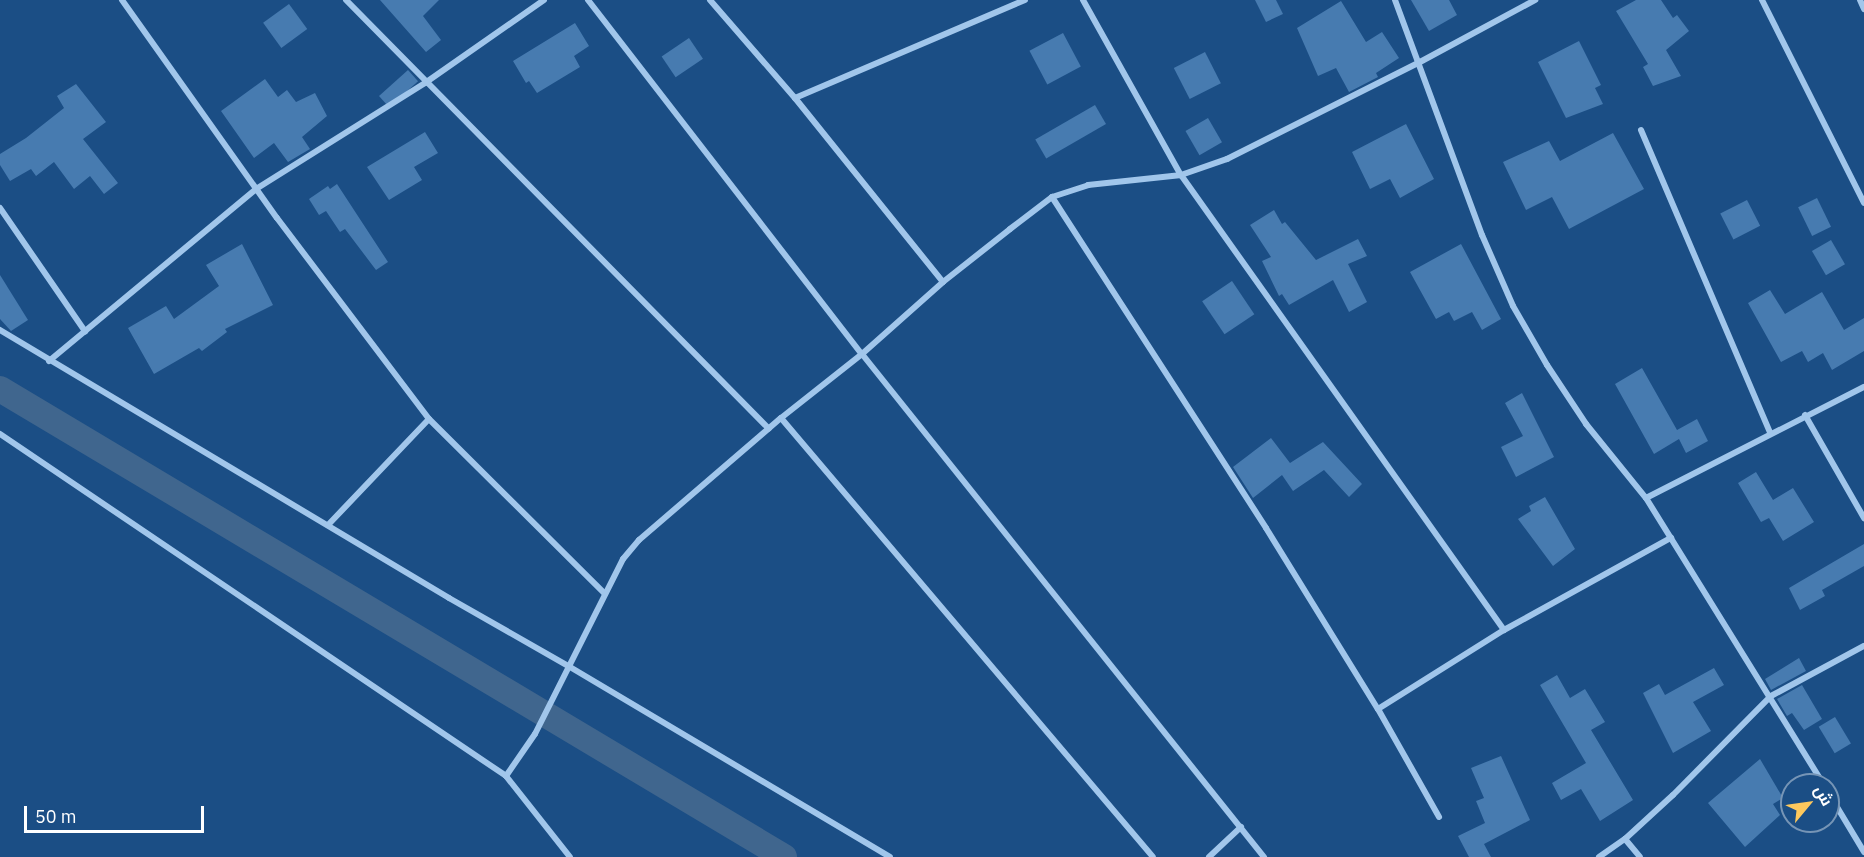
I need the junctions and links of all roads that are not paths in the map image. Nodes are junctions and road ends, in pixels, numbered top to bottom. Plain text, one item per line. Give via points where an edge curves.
1 (122, 0) edge
2 (346, 0) edge
3 (544, 0) edge
4 (588, 0) edge
5 (710, 0) edge
6 (1025, 0) edge
7 (1083, 0) edge
8 (1395, 0) edge
9 (1535, 0) edge
10 (1762, 0) edge
11 (1860, 0) edge
12 (1864, 9) edge
13 (1420, 62) junction
14 (425, 83) junction
15 (795, 98) junction
16 (1641, 130) dead end
17 (1181, 175) junction
18 (256, 189) junction
19 (1052, 197) junction
20 (1864, 203) edge
21 (0, 208) edge
22 (943, 282) junction
23 (0, 330) edge
24 (85, 331) junction
25 (862, 354) junction
26 (49, 361) junction
27 (1864, 387) edge
28 (1805, 416) junction
29 (781, 418) junction
30 (429, 419) junction
31 (769, 429) junction
32 (1770, 433) junction
33 (0, 434) edge
34 (1646, 498) junction
35 (1864, 518) edge
36 (328, 525) junction
37 (1671, 538) junction
38 (604, 593) junction
39 (1504, 630) junction
40 (1864, 646) edge
41 (570, 667) junction
42 (1771, 696) junction
43 (1378, 709) junction
44 (1817, 773) edge
45 (507, 776) junction
46 (1840, 812) edge
47 (1439, 817) dead end
48 (1241, 827) junction
49 (1625, 839) junction
50 (1864, 852) edge
51 (570, 857) edge
52 (890, 857) edge
53 (1153, 857) edge
54 (1209, 857) edge
55 (1264, 857) edge
56 (1599, 857) edge
57 (1640, 857) edge

1 - 18 street
2 - 14 street
3 - 14 street
4 - 25 street
5 - 15 street
6 - 15 street
7 - 17 street
8 - 13 street
9 - 13 street
10 - 20 street
11 - 12 street
13 - 17 street via 1227,159
13 - 34 street via 1482,235 1513,306 1586,424
14 - 18 street
14 - 31 street
15 - 22 street
16 - 32 street
17 - 19 street via 1115,180
17 - 39 street
18 - 24 street
18 - 30 street
19 - 22 street
19 - 43 street
21 - 24 street
22 - 25 street
23 - 26 street
24 - 26 street
25 - 29 street
25 - 48 street
26 - 36 street
27 - 28 street
28 - 32 street
28 - 35 street
29 - 31 street
29 - 53 street
30 - 36 street
30 - 38 street
31 - 38 street via 639,540
32 - 34 street
33 - 45 street
34 - 37 street
36 - 41 street
37 - 39 street
37 - 42 street
38 - 41 street
39 - 43 street
40 - 42 street
41 - 45 street via 535,734
41 - 52 street
42 - 44 street
42 - 49 street
43 - 47 street
45 - 51 street
46 - 50 street
48 - 54 street
48 - 55 street
49 - 56 street
49 - 57 street

